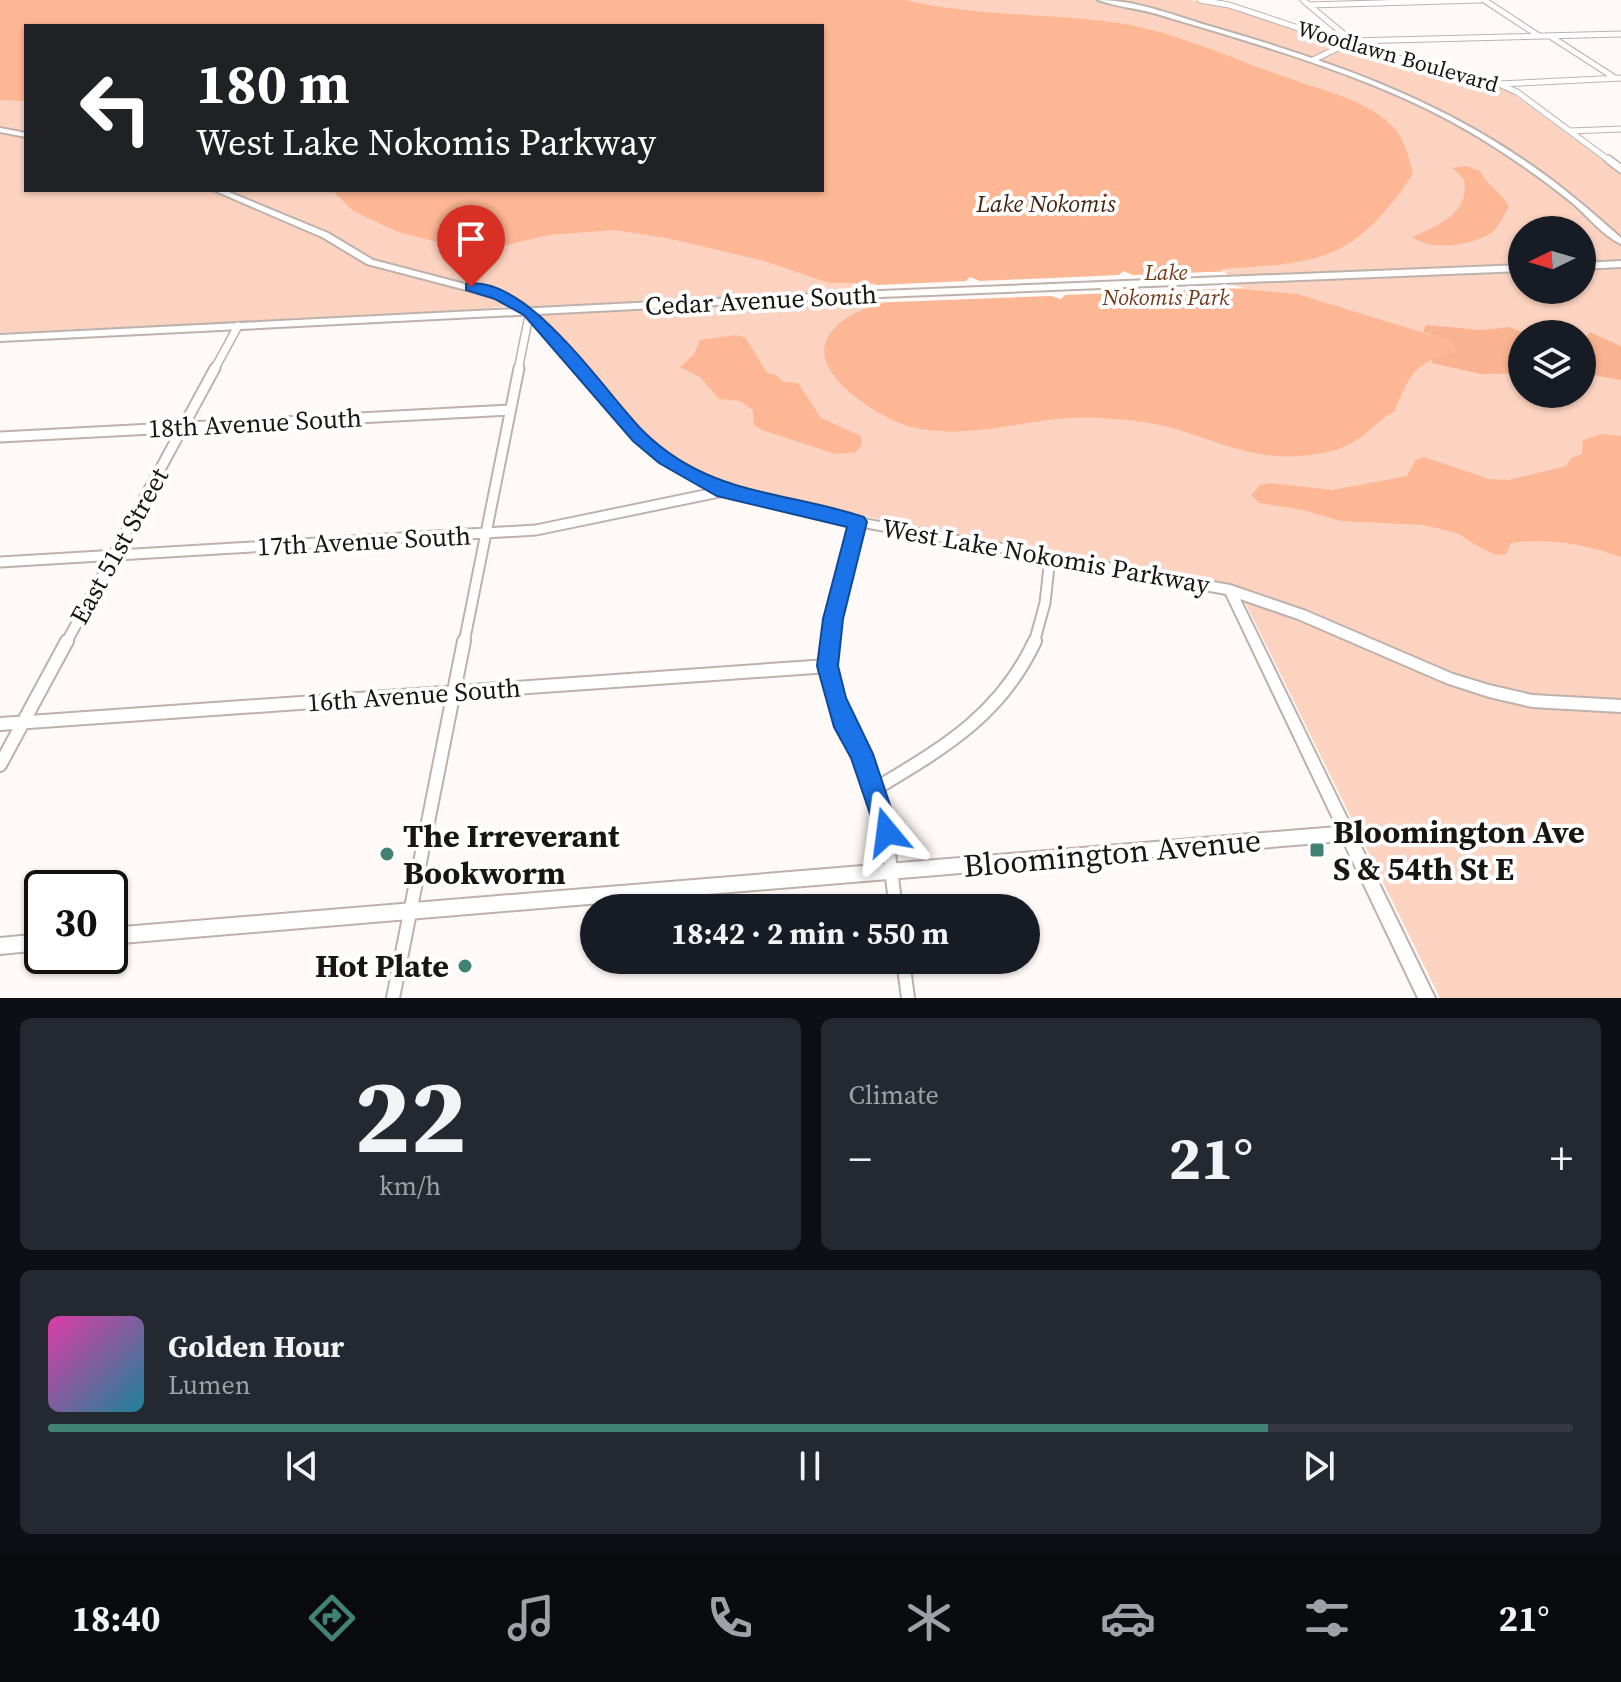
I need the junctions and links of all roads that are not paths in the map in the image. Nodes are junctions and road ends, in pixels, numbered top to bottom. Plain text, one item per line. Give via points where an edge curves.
1 (1101, 0) edge
2 (1200, 0) edge
3 (1482, 0) edge
4 (1306, 2) edge
5 (1621, 34) edge
6 (1539, 36) junction
7 (1549, 36) junction
8 (1349, 42) junction
9 (1313, 60) junction
10 (1619, 79) edge
11 (1499, 84) junction
12 (1621, 129) edge
13 (0, 130) edge
14 (1570, 131) junction
15 (24, 135) edge
16 (1621, 169) edge
17 (222, 192) edge
18 (1621, 242) edge
19 (1621, 264) edge
20 (1596, 265) edge
21 (1508, 269) edge
22 (530, 311) junction
23 (238, 326) junction
24 (0, 338) edge
25 (510, 410) junction
26 (184, 426) junction
27 (0, 437) edge
28 (724, 491) junction
29 (858, 522) junction
30 (485, 534) junction
31 (115, 554) junction
32 (1050, 557) junction
33 (0, 562) edge
34 (1230, 590) junction
35 (828, 666) junction
36 (454, 693) junction
37 (1621, 706) edge
38 (23, 723) junction
39 (0, 724) edge
40 (0, 765) edge
41 (875, 789) junction
42 (1348, 833) junction
43 (890, 870) junction
44 (894, 894) edge
45 (411, 911) junction
46 (128, 935) edge
47 (24, 944) edge
48 (0, 946) edge
49 (905, 974) edge
50 (393, 998) edge
51 (908, 998) edge
52 (1427, 998) edge

1 - 9 street
2 - 8 street, Woodlawn Boulevard
3 - 4 street
3 - 6 street
4 - 8 street
5 - 7 street
6 - 7 street
6 - 8 street
7 - 10 street
8 - 9 street
8 - 11 street, Woodlawn Boulevard
9 - 18 street via 1381,84 1472,128 1551,180
10 - 11 street
11 - 14 street, Woodlawn Boulevard
12 - 14 street
13 - 15 street
14 - 16 street, Woodlawn Boulevard
17 - 22 street, West Lake Nokomis Parkway via 325,235 378,265 487,291
19 - 20 main road
21 - 22 main road, Cedar Avenue South
22 - 23 main road, Cedar Avenue South
22 - 25 street
22 - 28 street, West Lake Nokomis Parkway via 639,437 665,459
23 - 24 main road, Cedar Avenue South
23 - 26 street, East 51st Street
25 - 26 street, 18th Avenue South
25 - 30 street
26 - 27 street, 18th Avenue South
26 - 31 street, East 51st Street
28 - 29 street, West Lake Nokomis Parkway
28 - 30 street, 17th Avenue South via 536,530
29 - 32 street, West Lake Nokomis Parkway
29 - 35 street via 833,619
30 - 31 street, 17th Avenue South
30 - 36 street
31 - 33 street, 17th Avenue South
31 - 38 street, East 51st Street
32 - 34 street, West Lake Nokomis Parkway
32 - 41 street via 1040,633 1019,678 982,720
34 - 37 street, West Lake Nokomis Parkway via 1489,691 1532,701
34 - 42 street
35 - 36 street, 16th Avenue South
35 - 41 street via 845,727
36 - 38 street, 16th Avenue South
36 - 45 street
38 - 39 street, 16th Avenue South
38 - 40 street, East 51st Street
41 - 43 street
42 - 43 street, Bloomington Avenue
42 - 52 street
43 - 44 street
43 - 45 street, Bloomington Avenue
45 - 46 street, Bloomington Avenue
45 - 50 street
47 - 48 street
49 - 51 street

